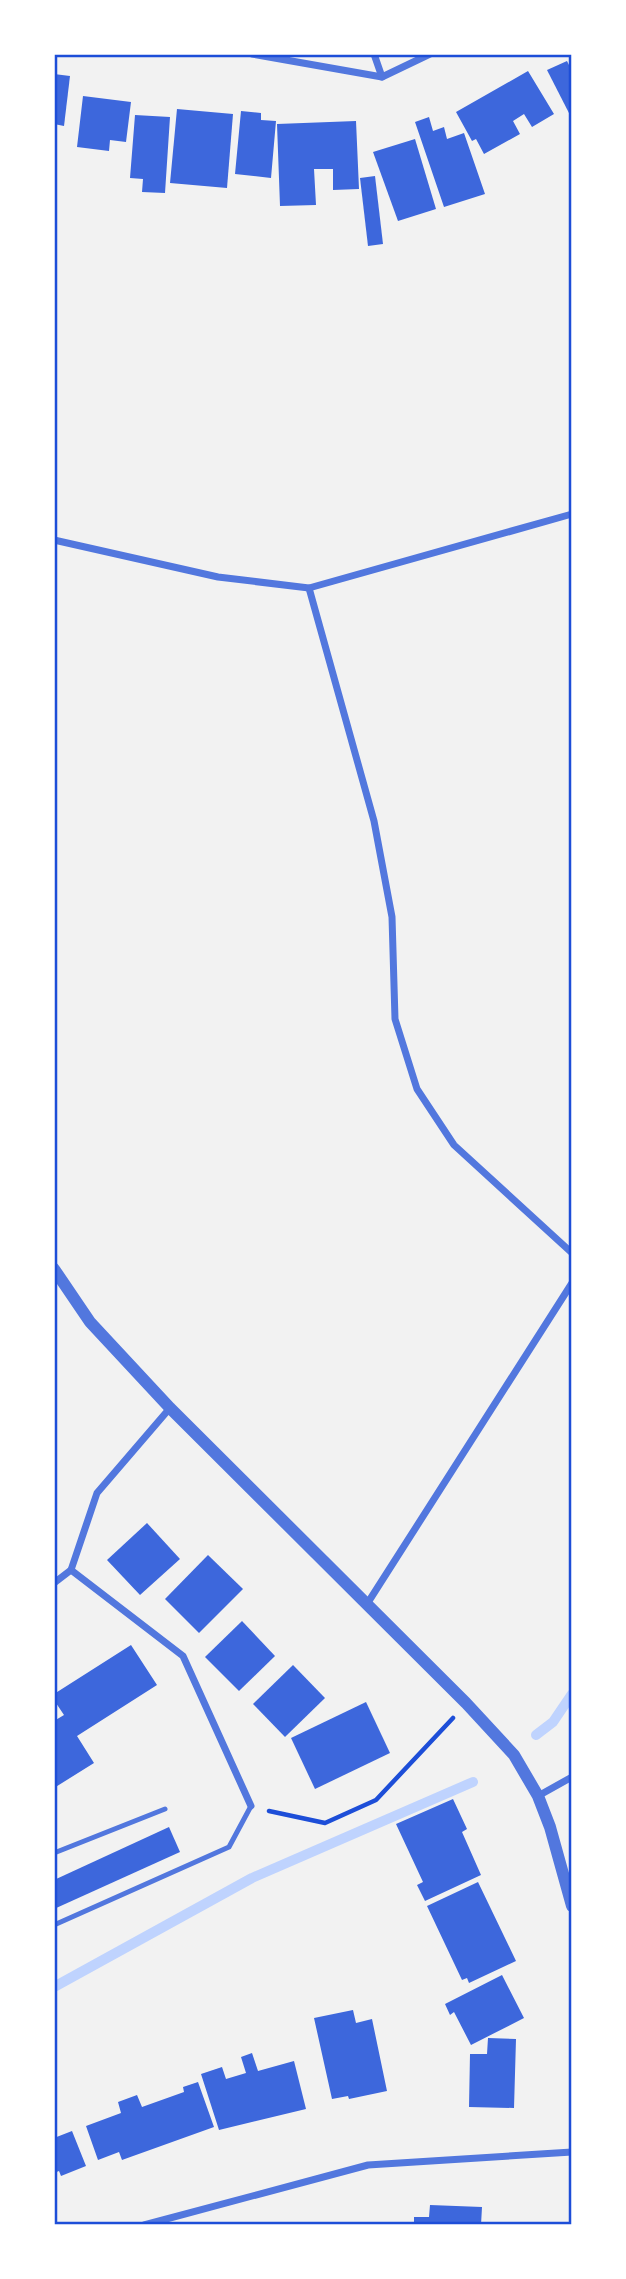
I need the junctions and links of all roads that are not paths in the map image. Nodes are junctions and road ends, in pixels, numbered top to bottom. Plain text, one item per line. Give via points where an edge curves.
1 (252, 54) edge
2 (374, 54) edge
3 (430, 54) edge
4 (382, 77) junction
5 (572, 514) edge
6 (54, 540) edge
7 (309, 588) junction
8 (572, 1254) edge
9 (54, 1269) edge
10 (572, 1283) edge
11 (170, 1408) junction
12 (71, 1570) junction
13 (54, 1583) edge
14 (367, 1604) junction
15 (572, 1777) edge
16 (537, 1796) junction
17 (251, 1806) joint
18 (165, 1809) dead end
19 (54, 1853) edge
20 (572, 1906) edge
21 (54, 1924) edge
22 (572, 2152) edge
23 (144, 2225) edge

1 - 4 street
2 - 4 street
3 - 4 street
5 - 7 street
6 - 7 street via 218,577
7 - 8 street via 374,821 392,917 394,1019 417,1089 454,1145
9 - 11 street via 90,1322
10 - 14 street
11 - 12 street via 97,1493
11 - 14 street
12 - 13 street
12 - 17 street via 183,1656
14 - 16 street via 514,1755
15 - 16 street
16 - 20 street via 565,1871
17 - 21 lane via 229,1847
18 - 19 lane
22 - 23 street via 368,2165

